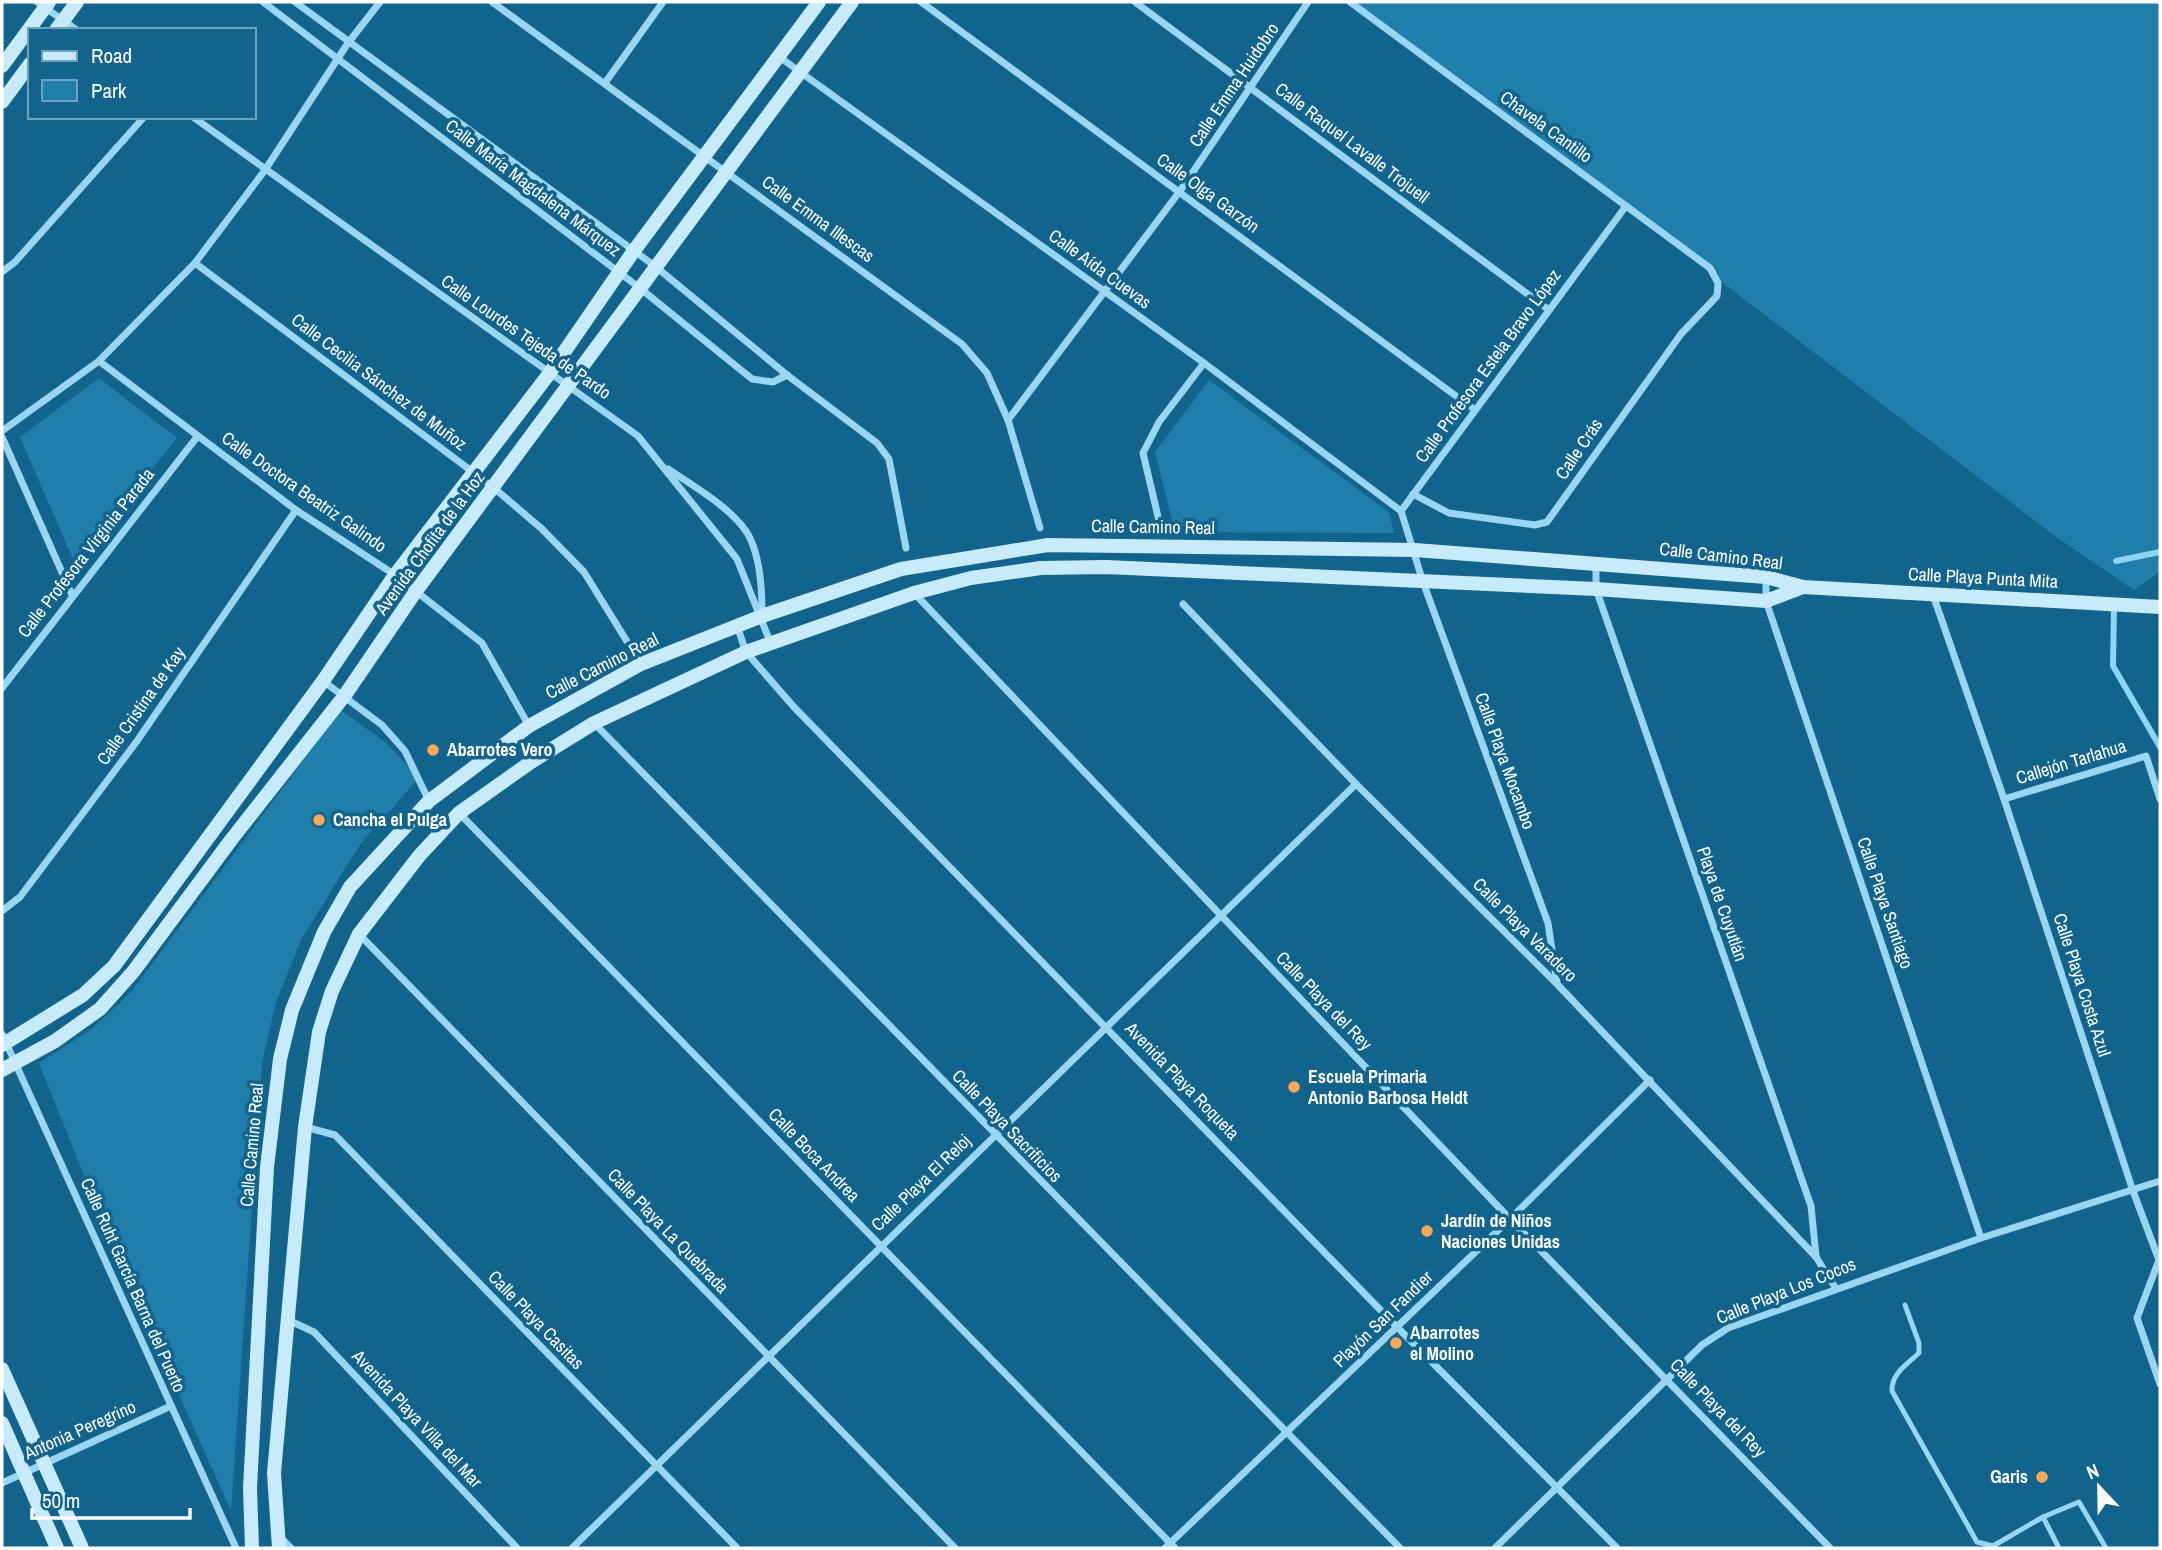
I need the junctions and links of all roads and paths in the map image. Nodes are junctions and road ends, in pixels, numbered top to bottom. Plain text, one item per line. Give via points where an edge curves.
1 (77, 2) edge
2 (264, 2) edge
3 (295, 2) edge
4 (380, 2) edge
5 (492, 2) edge
6 (663, 2) edge
7 (819, 2) edge
8 (852, 2) edge
9 (921, 2) edge
10 (1135, 2) edge
11 (1308, 2) edge
12 (1350, 2) edge
13 (43, 4) edge
14 (60, 24) edge
15 (348, 43) junction
16 (778, 56) junction
17 (338, 59) junction
18 (2, 66) edge
19 (28, 67) edge
20 (803, 72) junction
21 (605, 83) junction
22 (1252, 88) junction
23 (2, 102) edge
24 (142, 119) edge
25 (196, 119) edge
26 (704, 156) junction
27 (265, 170) junction
28 (728, 172) junction
29 (1180, 191) junction
30 (1626, 206) junction
31 (634, 252) junction
32 (195, 263) junction
33 (656, 267) junction
34 (2, 272) edge
35 (620, 274) junction
36 (1718, 283) joint
37 (641, 289) junction
38 (1104, 292) junction
39 (1549, 310) junction
40 (99, 361) junction
41 (1203, 363) junction
42 (549, 374) junction
43 (787, 375) junction
44 (569, 386) junction
45 (1475, 410) junction
46 (1008, 420) junction
47 (2, 431) edge
48 (2, 437) edge
49 (197, 437) junction
50 (663, 467) junction
51 (473, 473) junction
52 (494, 488) junction
53 (1413, 494) junction
54 (296, 510) junction
55 (1401, 511) junction
56 (1159, 521) dead end
57 (1040, 528) dead end
58 (906, 548) dead end
59 (1415, 550) junction
60 (1597, 562) junction
61 (395, 575) junction
62 (1766, 577) junction
63 (1423, 582) junction
64 (1803, 587) junction
65 (1596, 590) junction
66 (416, 591) junction
67 (914, 593) junction
68 (72, 595) junction
69 (1933, 595) junction
70 (1766, 601) junction
71 (1183, 604) dead end
72 (2160, 607) edge
73 (762, 617) junction
74 (737, 626) junction
75 (771, 644) junction
76 (746, 652) junction
77 (641, 664) junction
78 (323, 681) junction
79 (2, 688) edge
80 (345, 695) junction
81 (594, 723) junction
82 (529, 726) junction
83 (1356, 784) junction
84 (2004, 799) junction
85 (2160, 799) edge
86 (429, 801) junction
87 (459, 813) junction
88 (214, 827) junction
89 (231, 839) junction
90 (2, 911) edge
91 (1220, 916) junction
92 (359, 934) junction
93 (1558, 984) junction
94 (1107, 1027) junction
95 (3, 1041) edge
96 (16, 1064) junction
97 (2, 1070) edge
98 (1650, 1080) junction
99 (305, 1127) junction
100 (994, 1135) junction
101 (2160, 1181) edge
102 (2133, 1191) junction
103 (1510, 1219) junction
104 (1981, 1238) junction
105 (879, 1245) junction
106 (1816, 1258) junction
107 (1835, 1287) junction
108 (1905, 1305) dead end
109 (287, 1320) junction
110 (1397, 1328) junction
111 (768, 1358) junction
112 (2, 1369) edge
113 (1667, 1378) junction
114 (2160, 1384) edge
115 (171, 1406) junction
116 (2, 1423) edge
117 (1287, 1433) junction
118 (46, 1464) junction
119 (656, 1466) junction
120 (24, 1473) junction
121 (2, 1483) edge
122 (1559, 1487) junction
123 (2043, 1517) junction
124 (279, 1541) edge
125 (1170, 1546) edge
126 (57, 1548) edge
127 (82, 1548) edge
128 (236, 1548) edge
129 (252, 1548) edge
130 (291, 1548) edge
131 (517, 1548) edge
132 (572, 1548) edge
133 (737, 1548) edge
134 (955, 1548) edge
135 (1399, 1548) edge
136 (1495, 1548) edge
137 (1617, 1548) edge
138 (1830, 1548) edge
139 (2059, 1548) edge
140 (2106, 1548) edge

1 - 14 street
2 - 17 street, Calle María Magdalena Márquez
3 - 15 street, Calle María Magdalena Márquez
4 - 15 street
5 - 21 street, Calle Emma Illescas
6 - 21 street
7 - 16 street, Avenida Chofita de la Hoz
8 - 20 street, Avenida Chofita de la Hoz
9 - 29 street, Calle Olga Garzón
10 - 22 street, Calle Raquel Lavalle Trojuell
11 - 22 street, Calle Emma Huidobro
12 - 30 street, Chavela Cantillo
13 - 14 street
13 - 18 street
15 - 17 street
15 - 31 street, Calle María Magdalena Márquez
16 - 20 street, Calle Aída Cuevas
16 - 26 street, Avenida Chofita de la Hoz
17 - 27 street
17 - 35 street, Calle María Magdalena Márquez
19 - 23 street
20 - 28 street, Avenida Chofita de la Hoz
20 - 38 street, Calle Aída Cuevas
21 - 26 street, Calle Emma Illescas
22 - 29 street, Calle Emma Huidobro
22 - 39 street, Calle Raquel Lavalle Trojuell
24 - 34 street
25 - 27 street, Calle Lourdes Tejeda de Pardo
26 - 28 street, Calle Emma Illescas
26 - 31 street, Avenida Chofita de la Hoz
27 - 32 street
27 - 42 street, Calle Lourdes Tejeda de Pardo
28 - 33 street, Avenida Chofita de la Hoz
28 - 46 street, Calle Emma Illescas via 962,344 987,373
29 - 38 street, Calle Emma Huidobro
29 - 45 street, Calle Olga Garzón
30 - 36 street, Chavela Cantillo via 1710,268
30 - 39 street, Calle Profesora Estela Bravo López
31 - 33 street, Calle María Magdalena Márquez
31 - 35 street, Avenida Chofita de la Hoz
32 - 40 street
32 - 51 street, Calle Cecilia Sánchez de Muñoz
33 - 37 street, Avenida Chofita de la Hoz
33 - 43 street, Calle María Magdalena Márquez
35 - 37 street, Calle María Magdalena Márquez
35 - 42 street, Avenida Chofita de la Hoz
36 - 53 street, Calle Crás via 1717,296 1681,334 1547,522 1449,513
37 - 43 street, Calle María Magdalena Márquez via 752,379 773,382
37 - 44 street, Avenida Chofita de la Hoz
38 - 41 street, Calle Aída Cuevas
38 - 46 street, Calle Emma Huidobro
39 - 45 street, Calle Profesora Estela Bravo López
40 - 47 street
40 - 49 street, Calle Doctora Beatriz Galindo
41 - 55 street, Calle Aída Cuevas
41 - 56 street via 1159,422 1143,453
42 - 44 street, Calle Lourdes Tejeda de Pardo
42 - 51 street, Avenida Chofita de la Hoz
43 - 58 street, Calle María Magdalena Márquez via 877,443 889,458
44 - 50 street, Calle Lourdes Tejeda de Pardo via 638,436
44 - 52 street, Avenida Chofita de la Hoz
45 - 53 street, Calle Profesora Estela Bravo López
46 - 57 street, Calle Emma Illescas
48 - 68 street
49 - 54 street, Calle Doctora Beatriz Galindo
49 - 68 street, Calle Profesora Virginia Parada
50 - 73 street, Calle Lourdes Tejeda de Pardo via 737,559
50 - 73 street via 713,498 750,537 762,589
51 - 52 street, Calle Cecilia Sánchez de Muñoz
51 - 61 street, Avenida Chofita de la Hoz
52 - 66 street, Avenida Chofita de la Hoz
52 - 77 street, Calle Cecilia Sánchez de Muñoz via 584,572
53 - 55 street, Calle Profesora Estela Bravo López
54 - 61 street, Calle Doctora Beatriz Galindo
54 - 90 street, Calle Cristina de Kay via 137,741 20,897
55 - 59 street
59 - 60 street, Calle Camino Real
59 - 63 street, Calle Playa Mocambo
59 - 73 street, Calle Camino Real via 1048,545 901,569
60 - 62 street, Calle Camino Real
60 - 65 street, Playa de Cuyutlán
61 - 66 street, Calle Doctora Beatriz Galindo
61 - 78 street, Avenida Chofita de la Hoz
62 - 64 street, Calle Camino Real
62 - 70 street, Calle Playa Santiago
63 - 65 street, Calle Camino Real
63 - 67 street, Calle Camino Real via 1054,568 971,578
63 - 93 street, Calle Playa Mocambo via 1548,923
64 - 69 street, Calle Playa Punta Mita
64 - 70 street, Calle Camino Real
65 - 70 street, Calle Camino Real
65 - 106 street, Playa de Cuyutlán via 1811,1206
66 - 80 street, Avenida Chofita de la Hoz
66 - 82 street, Calle Doctora Beatriz Galindo via 482,643
67 - 75 street, Calle Camino Real
67 - 91 street, Calle Playa del Rey
68 - 79 street, Calle Profesora Virginia Parada
69 - 72 street, Calle Playa Punta Mita
69 - 84 street, Calle Playa Costa Azul
70 - 104 street, Calle Playa Santiago
71 - 83 street, Calle Playa Varadero
73 - 74 street, Calle Camino Real
73 - 75 street, Calle Lourdes Tejeda de Pardo
74 - 76 street, Avenida Playa Roqueta
74 - 77 street, Calle Camino Real
75 - 76 street, Calle Camino Real
76 - 81 street, Calle Camino Real
76 - 94 street, Avenida Playa Roqueta
77 - 82 street, Calle Camino Real
78 - 80 street
78 - 88 street, Avenida Chofita de la Hoz
80 - 86 street via 405,751
80 - 89 street, Avenida Chofita de la Hoz
81 - 87 street, Calle Camino Real
81 - 100 street, Calle Playa Sacrificios
82 - 86 street, Calle Camino Real
83 - 91 street, Calle Playa El Reloj
83 - 93 street, Calle Playa Varadero
84 - 85 street, Callejón Tarlahua via 2146,756
84 - 102 street, Calle Playa Costa Azul
86 - 129 street, Calle Camino Real via 350,887 305,970 283,1046 267,1167 250,1488
87 - 92 street, Calle Camino Real
87 - 105 street, Calle Boca Andrea
88 - 89 street
88 - 95 street, Avenida Chofita de la Hoz via 114,966 83,995
89 - 96 street, Avenida Chofita de la Hoz via 134,972 100,1009
91 - 94 street, Calle Playa El Reloj
91 - 103 street, Calle Playa del Rey
92 - 99 street, Calle Camino Real via 319,1032
92 - 111 street, Calle Playa La Quebrada
93 - 98 street, Calle Playa Varadero
94 - 100 street, Calle Playa El Reloj
94 - 110 street, Avenida Playa Roqueta
95 - 96 street, Calle Ruht García Barna del Puerto
96 - 97 street, Avenida Chofita de la Hoz
96 - 115 street, Calle Ruht García Barna del Puerto
98 - 103 street, Playón San Fandier
98 - 106 street, Calle Playa Varadero
99 - 109 street, Calle Camino Real
99 - 119 street, Calle Playa Casitas via 335,1135
100 - 105 street, Calle Playa El Reloj
100 - 117 street, Calle Playa Sacrificios
101 - 102 street, Calle Playa Los Cocos
102 - 104 street, Calle Playa Los Cocos
102 - 114 street, Calle Playa Costa Azul via 2159,1260 2137,1318
103 - 110 street, Playón San Fandier
103 - 113 street, Calle Playa del Rey
104 - 107 street, Calle Playa Los Cocos
105 - 111 street, Calle Playa El Reloj
105 - 125 street, Calle Boca Andrea
106 - 107 street, Calle Playa Varadero
107 - 113 street, Calle Playa Los Cocos via 1728,1328
108 - 123 lane via 1919,1353 1896,1374 1892,1391 1978,1542 1993,1546
109 - 124 street, Calle Camino Real via 274,1473
109 - 131 street, Avenida Playa Villa del Mar via 314,1332
110 - 117 street, Playón San Fandier
110 - 122 street, Avenida Playa Roqueta
111 - 119 street, Calle Playa El Reloj
111 - 134 street, Calle Playa La Quebrada
112 - 118 street
113 - 122 street, Calle Playa Los Cocos
113 - 138 street, Calle Playa del Rey
115 - 118 street, Antonia Peregrino
115 - 128 street, Calle Ruht García Barna del Puerto
116 - 120 street
117 - 125 street, Playón San Fandier
117 - 135 street, Calle Playa Sacrificios
118 - 120 street, Antonia Peregrino
118 - 127 street
119 - 132 street, Calle Playa El Reloj
119 - 133 street, Calle Playa Casitas
120 - 121 street, Antonia Peregrino
120 - 126 street
122 - 136 street, Calle Playa Los Cocos
122 - 137 street, Avenida Playa Roqueta
123 - 139 lane
123 - 140 lane via 2079,1502
124 - 130 street

